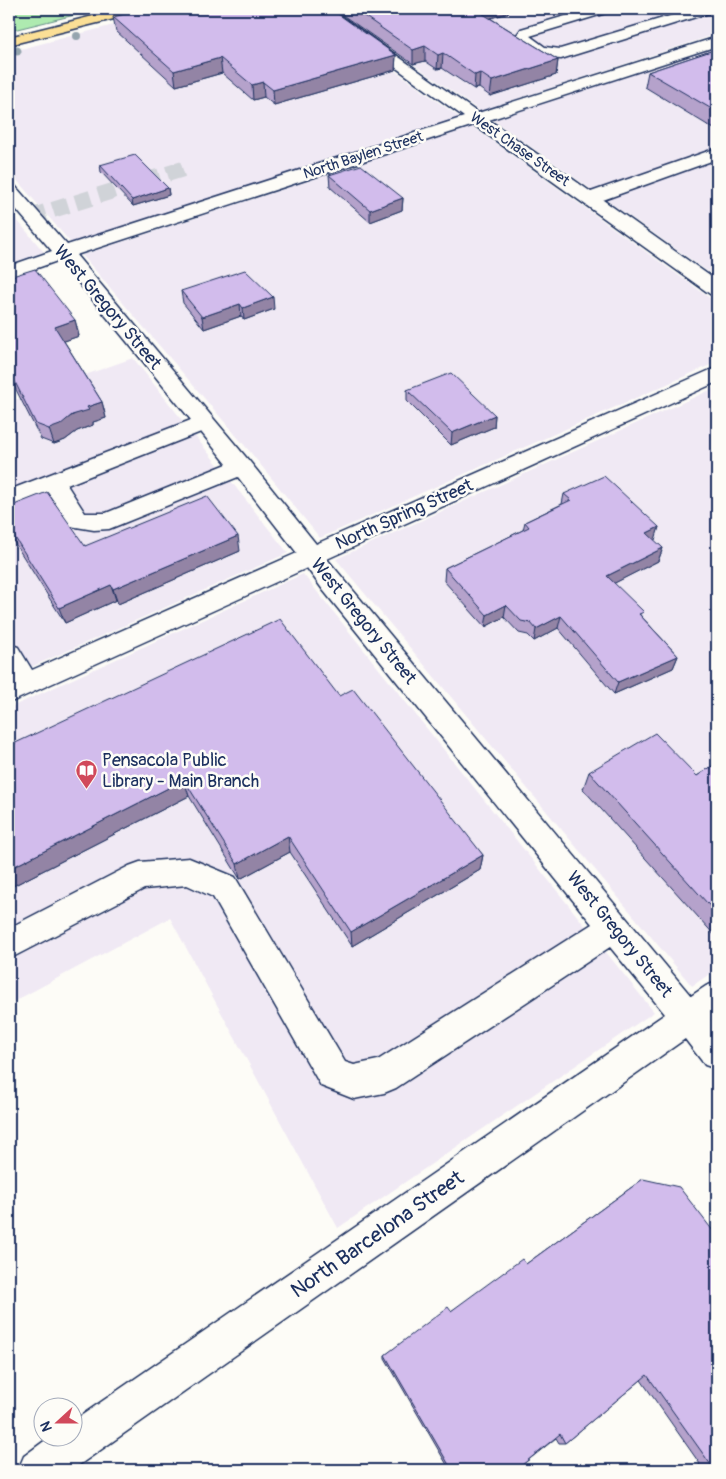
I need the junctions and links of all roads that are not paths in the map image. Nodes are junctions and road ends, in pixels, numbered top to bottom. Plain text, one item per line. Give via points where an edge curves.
1 (137, 9) edge
2 (322, 9) edge
3 (604, 9) edge
4 (707, 9) edge
5 (9, 41) edge
6 (717, 41) edge
7 (561, 54) junction
8 (600, 79) junction
9 (476, 119) junction
10 (717, 153) edge
11 (9, 190) edge
12 (590, 199) junction
13 (63, 253) junction
14 (9, 272) edge
15 (717, 290) edge
16 (717, 374) edge
17 (206, 423) junction
18 (242, 467) junction
19 (53, 482) junction
20 (9, 499) edge
21 (312, 556) junction
22 (9, 654) edge
23 (17, 688) edge
24 (614, 927) junction
25 (9, 944) edge
26 (717, 997) edge
27 (688, 1017) junction
28 (717, 1053) edge
29 (38, 1470) edge

1 - 5 main road
2 - 9 street, West Chase Street
3 - 7 street via 526,32 523,36 526,42 546,54
4 - 7 street
6 - 8 street, North Baylen Street
7 - 8 street
8 - 9 street, North Baylen Street
9 - 12 street, West Chase Street
9 - 13 street, North Baylen Street
10 - 12 street
11 - 13 street, West Gregory Street
12 - 15 street, West Chase Street
13 - 14 street, North Baylen Street
13 - 17 street, West Gregory Street
16 - 21 street, North Spring Street
17 - 18 street, West Gregory Street
17 - 19 street
18 - 19 street via 109,521 78,520
18 - 21 street, West Gregory Street
19 - 20 street
21 - 23 street, North Spring Street
21 - 24 street, West Gregory Street
22 - 23 street
24 - 25 street via 384,1076 354,1082 333,1074 224,887 189,871 140,876
24 - 27 street, West Gregory Street
26 - 27 street, North Barcelona Street
27 - 28 street, West Gregory Street
27 - 29 street, North Barcelona Street

